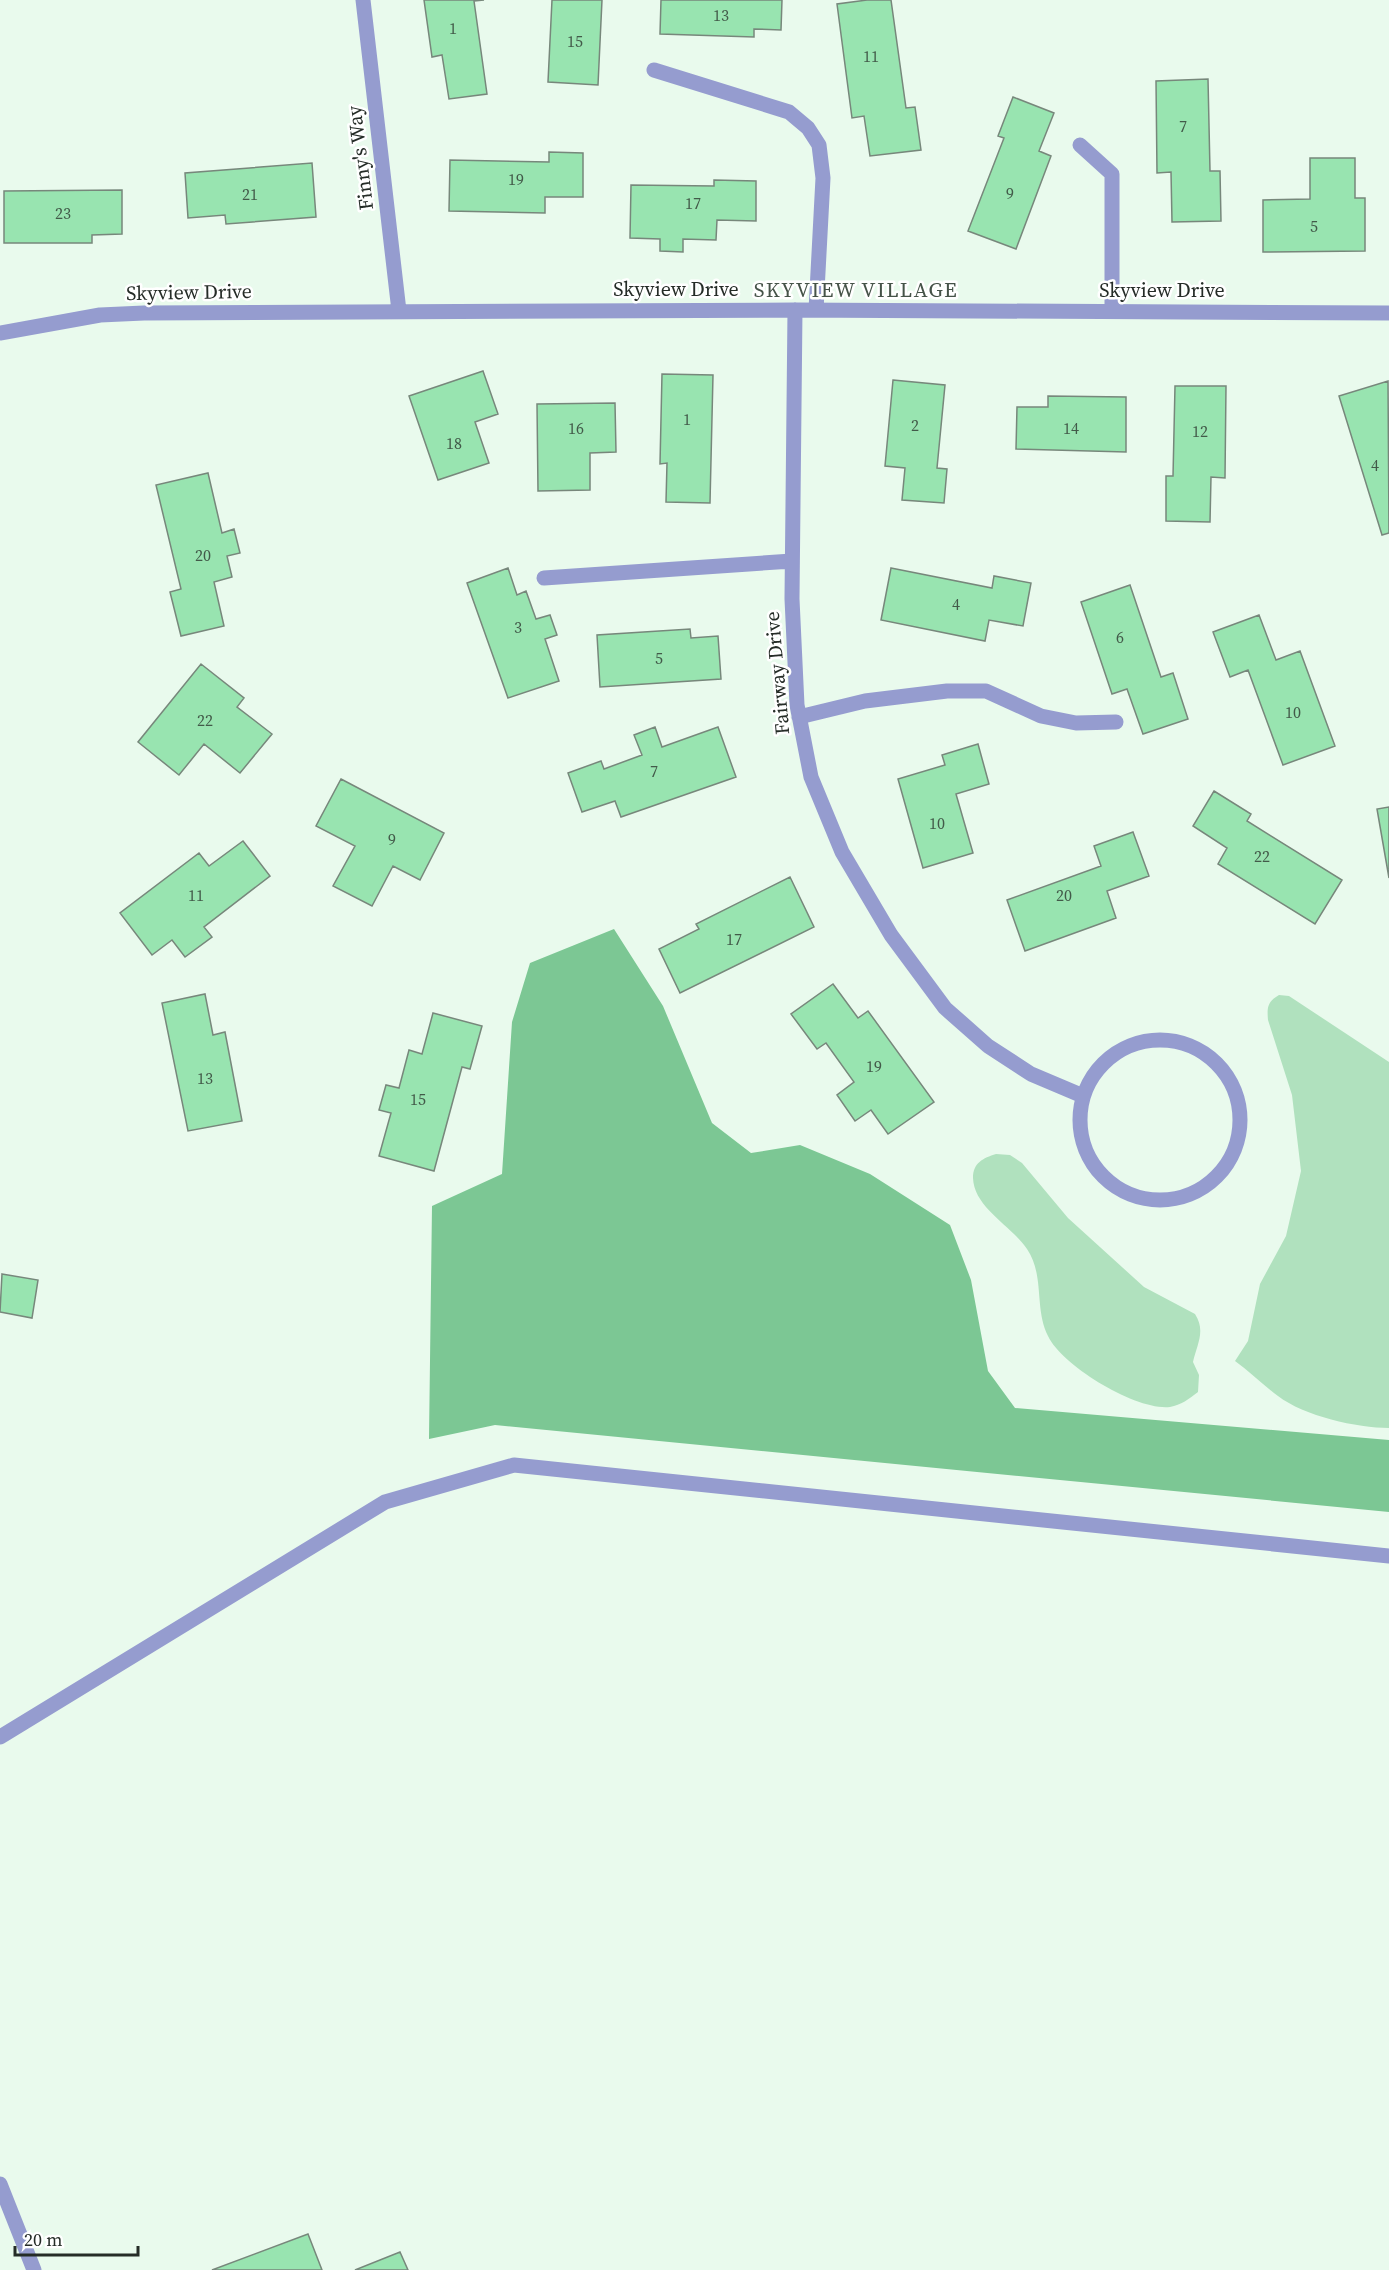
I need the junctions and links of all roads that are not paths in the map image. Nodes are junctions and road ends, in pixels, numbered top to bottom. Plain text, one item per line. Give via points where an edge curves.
1 (363, 0) edge
2 (654, 70) dead end
3 (1080, 145) dead end
4 (795, 310) junction
5 (816, 310) junction
6 (1112, 310) junction
7 (399, 311) junction
8 (1389, 313) edge
9 (0, 333) edge
10 (792, 561) junction
11 (544, 578) dead end
12 (799, 717) junction
13 (1116, 722) dead end
14 (1083, 1096) junction
15 (1389, 1556) edge
16 (0, 1737) edge
17 (0, 2184) edge
18 (34, 2270) edge

1 - 7 street, Finny's Way
2 - 5 street via 789,112 808,128 819,145 823,178
3 - 6 street via 1112,174
4 - 5 street, Skyview Drive
4 - 7 street, Skyview Drive
4 - 10 street, Fairway Drive
5 - 6 street, Skyview Drive
6 - 8 street, Skyview Drive
7 - 9 street, Skyview Drive via 100,315
10 - 11 street
10 - 12 street, Fairway Drive
12 - 13 street via 865,701 947,691 986,691 1041,716 1076,723
12 - 14 street, Fairway Drive via 811,777 842,852 891,935 945,1008 988,1046 1031,1074
14 - 14 street via 1081,1131 1093,1164 1104,1178 1135,1196 1171,1199 1204,1187 1228,1162 1236,1146 1240,1113 1230,1081 1207,1056 1184,1044 1160,1040 1127,1047 1100,1067
15 - 16 street via 514,1465 385,1502
17 - 18 street

